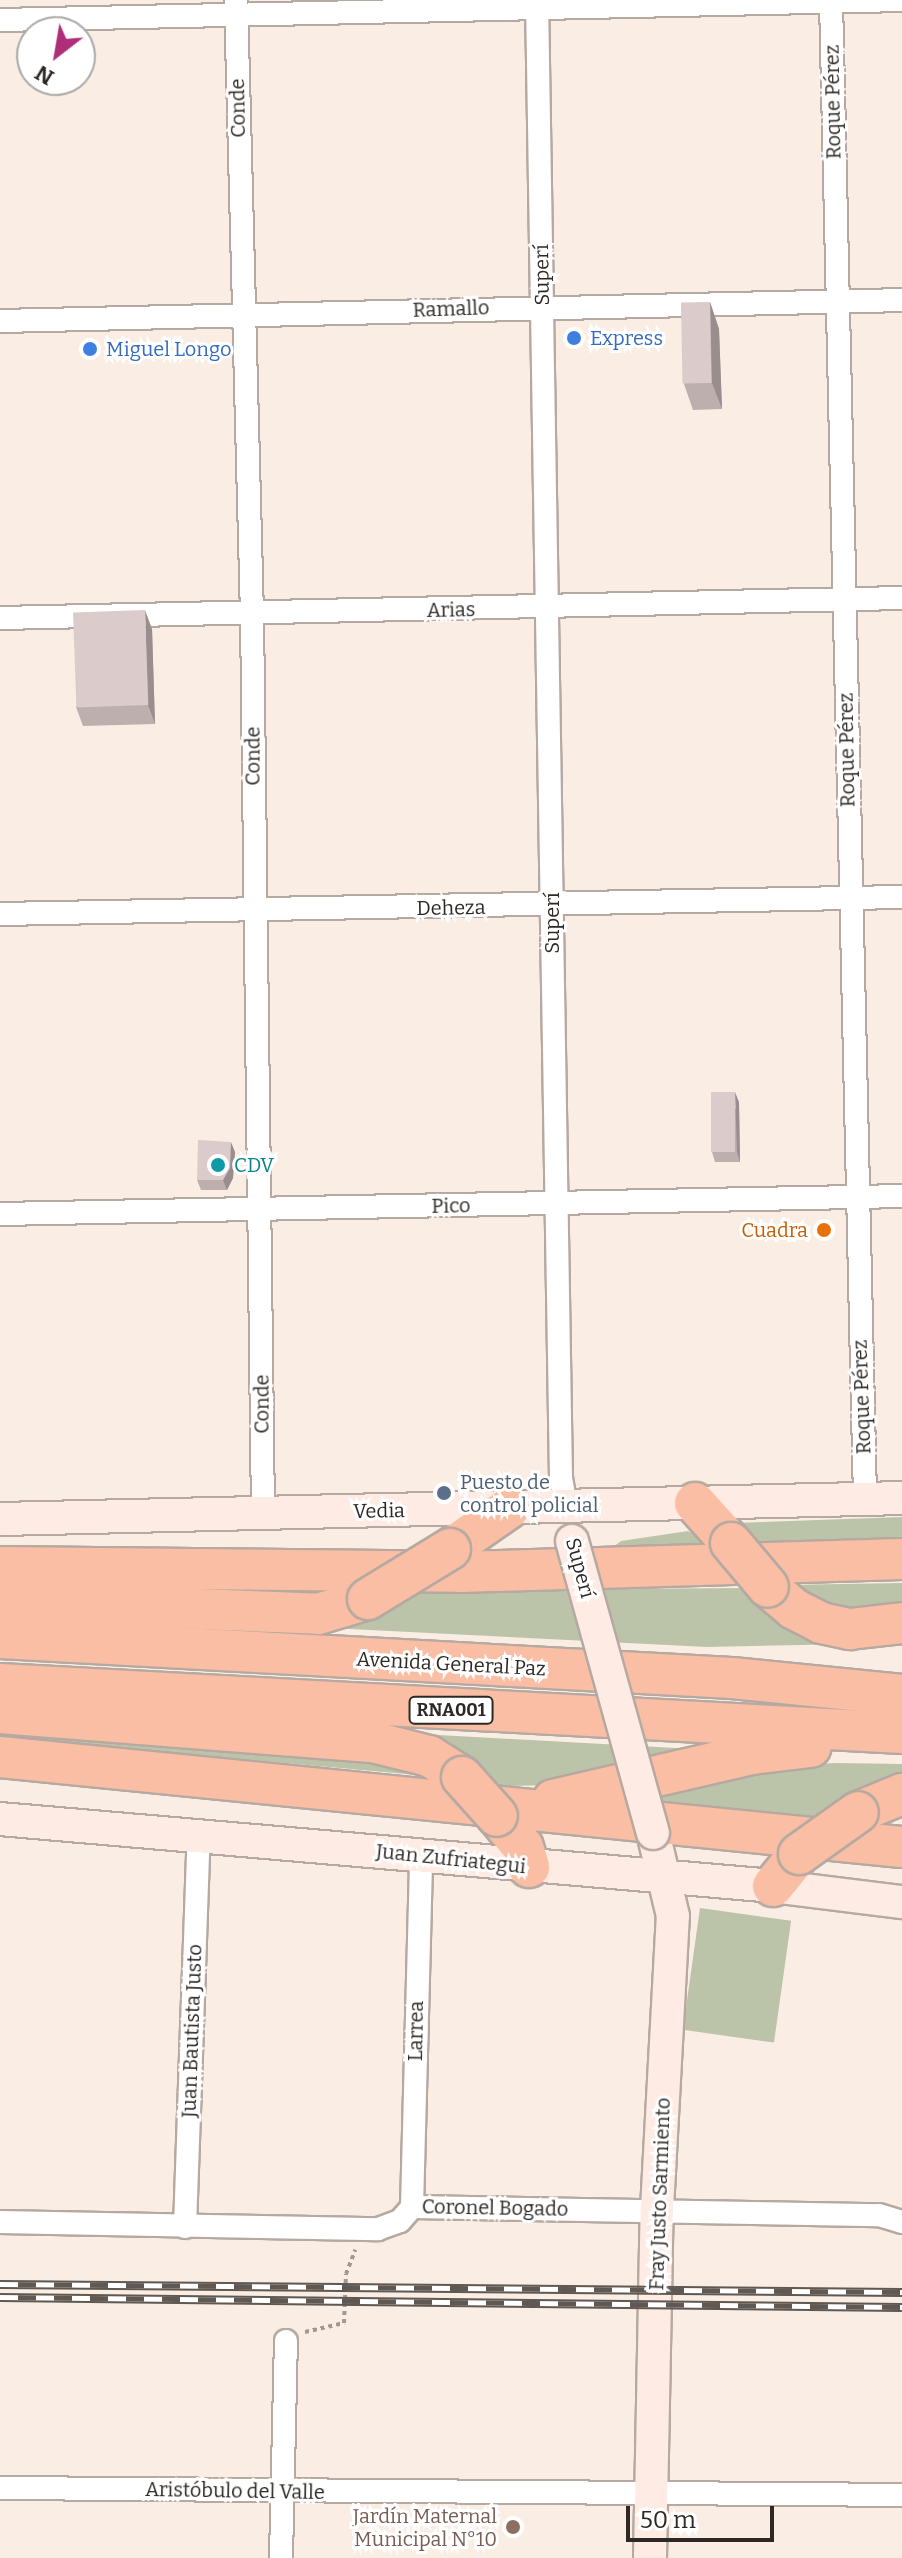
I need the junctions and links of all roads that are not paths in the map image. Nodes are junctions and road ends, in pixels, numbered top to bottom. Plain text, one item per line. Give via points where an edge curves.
1 (902, 0) edge
2 (831, 1) edge
3 (537, 5) edge
4 (236, 7) edge
5 (0, 20) edge
6 (902, 300) edge
7 (838, 301) junction
8 (542, 306) junction
9 (242, 317) junction
10 (0, 321) edge
11 (902, 598) edge
12 (845, 600) junction
13 (549, 608) junction
14 (252, 614) junction
15 (0, 618) edge
16 (902, 897) edge
17 (849, 899) junction
18 (552, 906) junction
19 (254, 911) junction
20 (0, 914) edge
21 (902, 1196) edge
22 (856, 1197) junction
23 (557, 1204) junction
24 (261, 1208) junction
25 (0, 1214) edge
26 (902, 1498) edge
27 (865, 1499) junction
28 (695, 1503) junction
29 (566, 1507) junction
30 (509, 1508) junction
31 (263, 1513) junction
32 (0, 1519) edge
33 (902, 1559) edge
34 (831, 1564) junction
35 (0, 1567) edge
36 (902, 1569) edge
37 (0, 1601) edge
38 (902, 1623) edge
39 (0, 1638) edge
40 (902, 1671) edge
41 (732, 1678) junction
42 (0, 1684) edge
43 (902, 1695) edge
44 (0, 1713) edge
45 (902, 1735) edge
46 (0, 1757) edge
47 (902, 1794) edge
48 (497, 1811) junction
49 (0, 1819) edge
50 (859, 1826) junction
51 (653, 1833) joint
52 (199, 1835) junction
53 (902, 1839) edge
54 (902, 1847) edge
55 (421, 1856) junction
56 (529, 1867) junction
57 (664, 1877) junction
58 (773, 1886) junction
59 (902, 1902) edge
60 (412, 2207) junction
61 (657, 2209) junction
62 (0, 2222) edge
63 (902, 2222) edge
64 (185, 2227) junction
65 (286, 2341) road end
66 (0, 2488) edge
67 (652, 2490) junction
68 (280, 2493) junction
69 (902, 2495) edge
70 (281, 2558) edge
71 (650, 2558) edge

1 - 2 street
2 - 3 street
2 - 7 street, Roque Pérez
3 - 4 street
3 - 8 street, Superí
4 - 5 street
4 - 9 street, Conde
6 - 7 street, Ramallo
7 - 8 street, Ramallo
7 - 12 street, Roque Pérez
8 - 9 street, Ramallo
8 - 13 street, Superí
9 - 10 street, Ramallo
9 - 14 street, Conde
11 - 12 street, Arias
12 - 13 street, Arias
12 - 17 street, Roque Pérez
13 - 14 street, Arias
13 - 18 street, Superí
14 - 15 street, Arias
14 - 19 street, Conde
16 - 17 street, Deheza
17 - 18 street, Deheza
17 - 22 street, Roque Pérez
18 - 19 street, Deheza
18 - 23 street, Superí
19 - 20 street, Deheza
19 - 24 street, Conde
21 - 22 street, Pico
22 - 23 street, Pico
22 - 27 street, Roque Pérez
23 - 24 street, Pico
23 - 29 street, Superí
24 - 25 street, Pico
24 - 31 street, Conde
26 - 27 street, Vedia
27 - 28 street, Vedia
28 - 29 street, Vedia
28 - 38 highway, bridge via 794,1609 821,1623 850,1629
29 - 30 street, Vedia
29 - 51 street, Superí, bridge
30 - 31 street, Vedia
30 - 37 highway, bridge via 368,1599 318,1614
31 - 32 street, Vedia
33 - 34 highway
34 - 35 highway via 461,1572
34 - 36 highway
39 - 41 highway, Avenida General Paz
40 - 41 highway
41 - 43 highway, Avenida General Paz
42 - 45 highway, RNA001
44 - 48 highway, bridge via 377,1743 429,1756 462,1777
45 - 48 highway via 752,1754
46 - 48 highway
47 - 50 highway
48 - 50 highway
48 - 56 highway via 523,1847
49 - 52 street, Juan Zufriategui
50 - 53 highway
50 - 54 highway
50 - 58 highway, bridge via 799,1854
51 - 57 street, Fray Justo Sarmiento
52 - 55 street, Juan Zufriategui
52 - 64 street, Juan Bautista Justo
55 - 56 street, Juan Zufriategui
55 - 60 street, Larrea
56 - 57 street, Juan Zufriategui
57 - 58 street, Juan Zufriategui
57 - 61 street, Fray Justo Sarmiento via 673,1916
58 - 59 street, Juan Zufriategui
60 - 61 street, Coronel Bogado
60 - 64 street, Coronel Bogado via 389,2228
61 - 63 street, Coronel Bogado via 879,2215
61 - 67 street, Fray Justo Sarmiento
62 - 64 street, Coronel Bogado
65 - 68 street
66 - 68 street, Aristóbulo del Valle
67 - 68 street, Aristóbulo del Valle
67 - 69 street, Aristóbulo del Valle
67 - 71 street, Fray Justo Sarmiento
68 - 70 street

